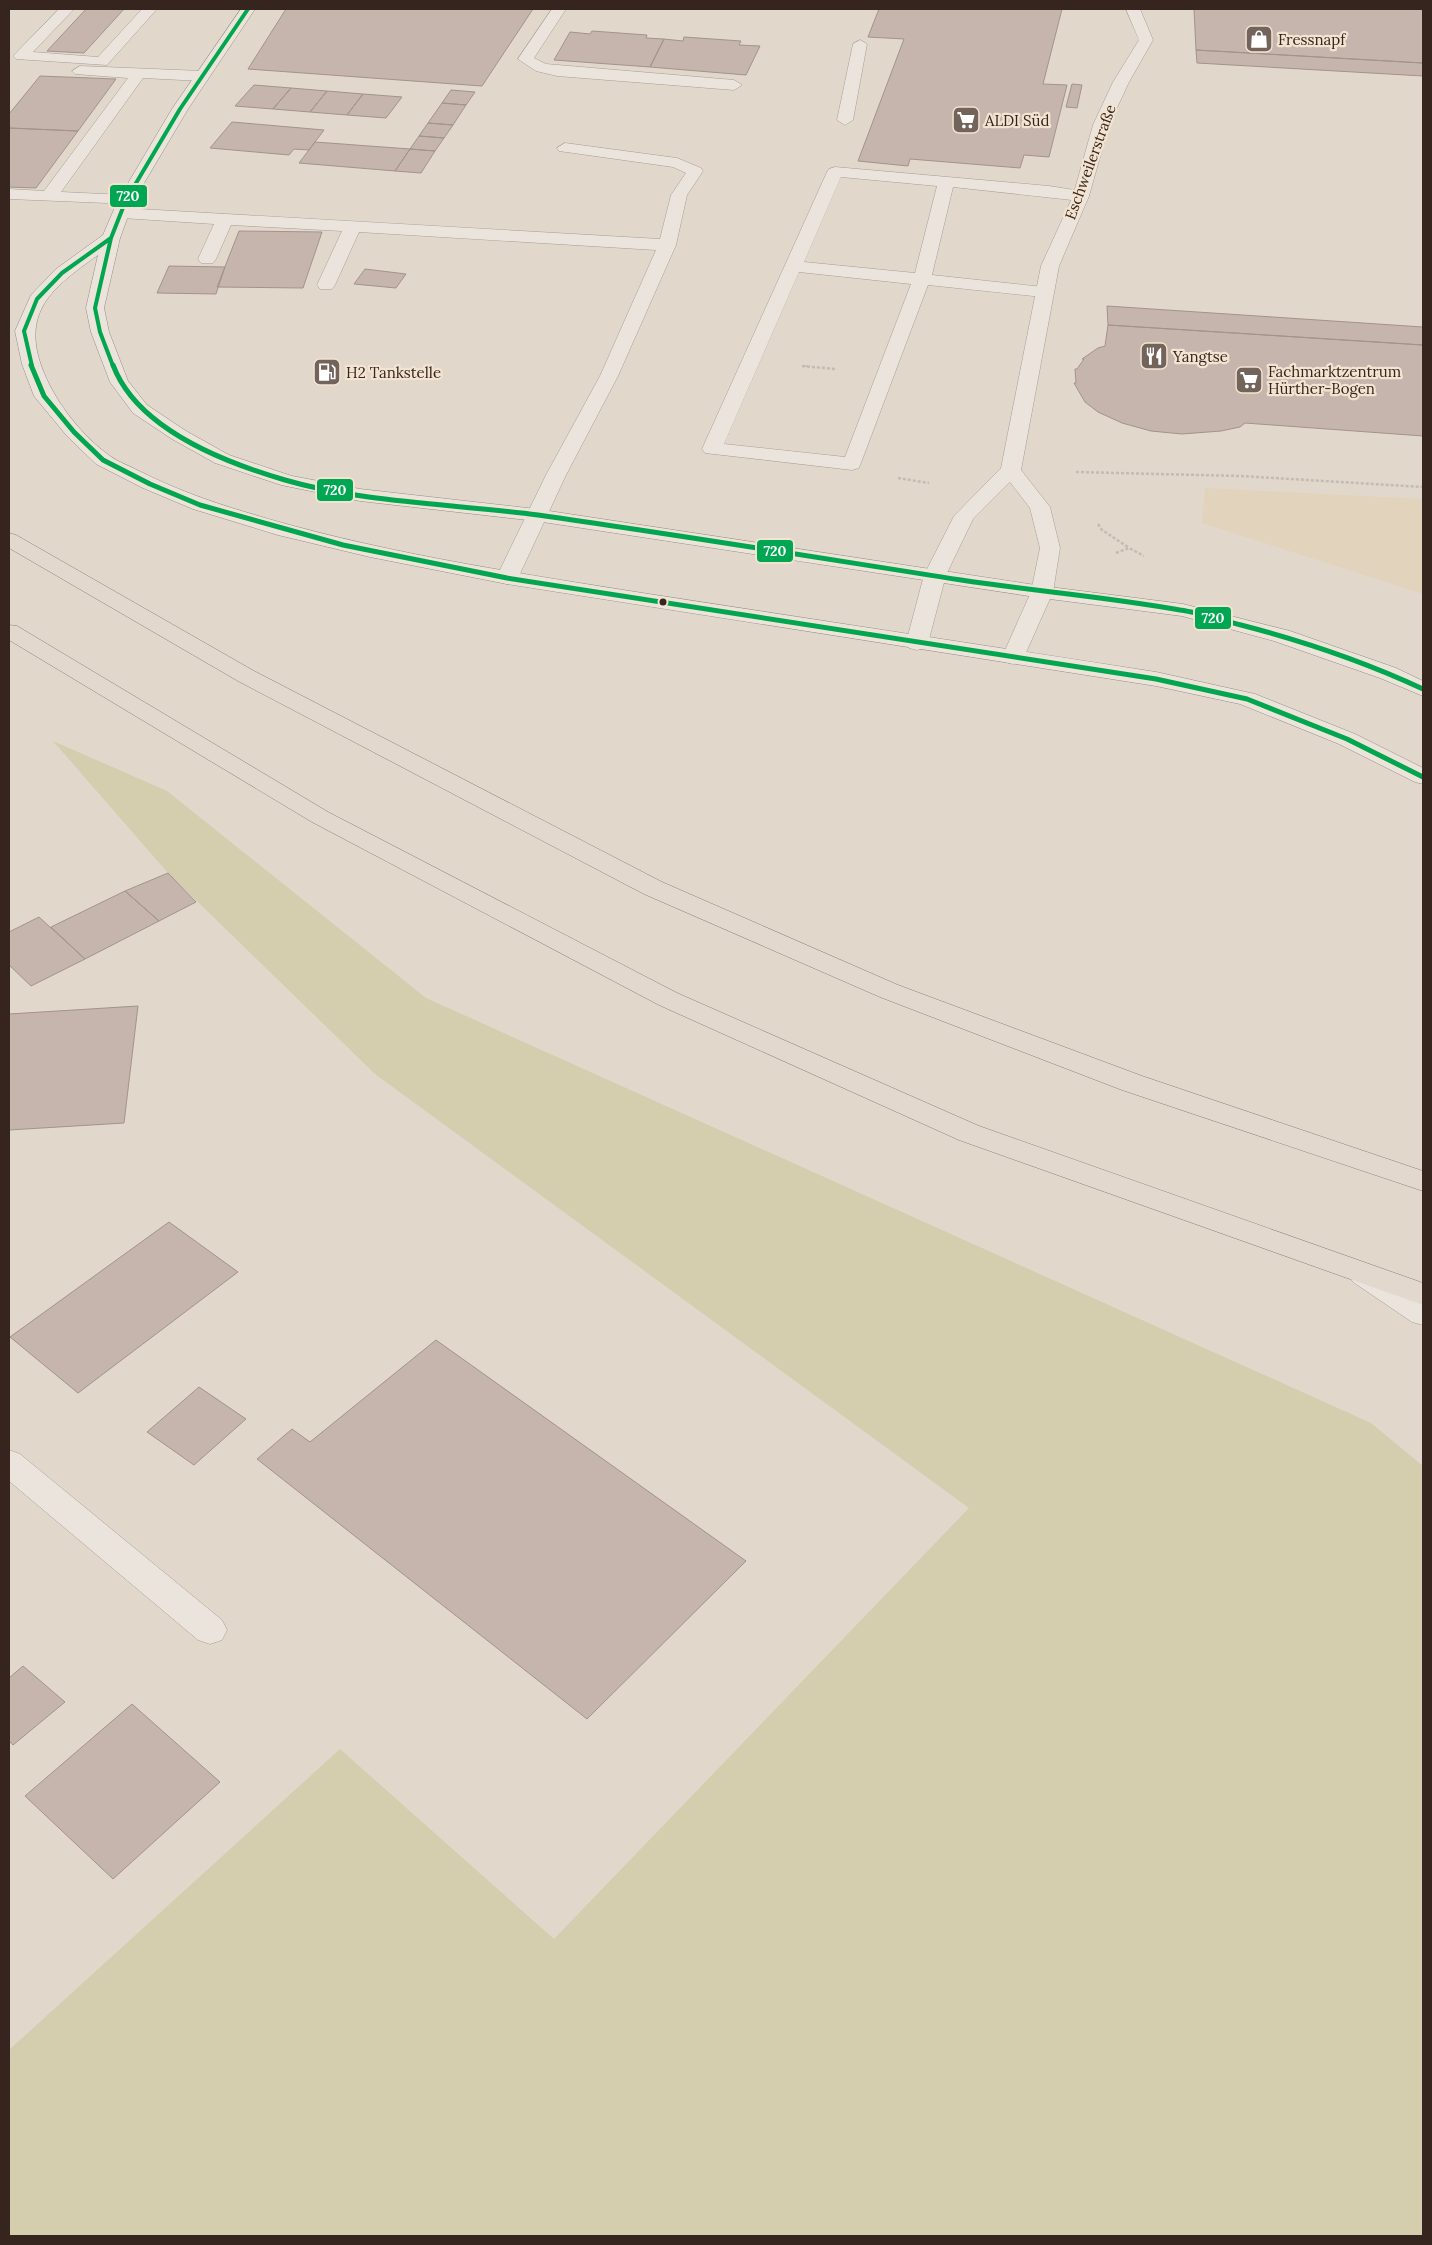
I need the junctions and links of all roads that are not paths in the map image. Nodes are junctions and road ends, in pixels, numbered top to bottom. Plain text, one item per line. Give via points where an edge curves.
1 (44, 9) edge
2 (150, 9) edge
3 (248, 9) edge
4 (559, 9) edge
5 (1133, 9) edge
6 (66, 10) edge
7 (860, 44) dead end
8 (9, 68) edge
9 (138, 74) junction
10 (202, 76) junction
11 (734, 85) dead end
12 (845, 120) dead end
13 (565, 148) dead end
14 (946, 183) junction
15 (9, 194) edge
16 (49, 196) junction
17 (1081, 196) junction
18 (122, 211) junction
19 (225, 219) junction
20 (353, 226) junction
21 (111, 238) junction
22 (667, 245) junction
23 (207, 259) dead end
24 (792, 266) junction
25 (922, 279) junction
26 (326, 285) dead end
27 (1043, 292) junction
28 (1011, 470) junction
29 (536, 515) junction
30 (9, 539) edge
31 (935, 575) junction
32 (507, 578) junction
33 (1042, 592) junction
34 (9, 631) edge
35 (917, 643) junction
36 (1013, 657) junction
37 (1423, 689) edge
38 (1423, 777) edge
39 (1423, 1180) edge
40 (1363, 1274) junction
41 (1423, 1294) edge
42 (1423, 1314) edge
43 (9, 1462) edge
44 (210, 1630) dead end

1 - 6 main road
2 - 6 main road via 102,62 21,56
3 - 10 main road
4 - 11 main road via 526,59 530,64 557,71
5 - 17 main road, Eschweilerstraße via 1146,40 1101,124
7 - 12 main road
8 - 9 main road
9 - 10 main road
9 - 16 main road
10 - 18 main road
13 - 22 main road via 677,163 696,171 679,196
14 - 17 main road
14 - 24 main road via 835,172
14 - 25 main road
15 - 16 main road
16 - 18 main road
17 - 27 main road, Eschweilerstraße via 1050,266
18 - 19 main road
18 - 21 main road
19 - 20 main road
19 - 23 main road
20 - 22 main road
20 - 26 main road
21 - 29 main road via 95,308 100,332 119,382 140,409 178,435 222,459 288,481 360,495
21 - 32 main road via 62,273 37,299 24,331 31,364 44,396 74,432 104,460 200,505 285,531
22 - 29 main road via 609,376
24 - 25 main road
24 - 25 main road via 712,449 852,464
25 - 27 main road
27 - 28 main road, Eschweilerstraße
28 - 31 main road via 964,516
28 - 33 main road via 1040,506 1050,548
29 - 31 main road
29 - 32 main road
30 - 39 main road via 246,676 653,888 889,991 1132,1083
31 - 33 main road
31 - 35 main road
32 - 35 main road
33 - 36 main road
33 - 37 main road via 1183,610 1219,619 1282,636 1388,673
34 - 40 main road via 320,817 668,999 969,1133
35 - 36 main road
36 - 38 main road via 1156,678 1247,699 1347,739
40 - 41 main road
40 - 42 main road
43 - 44 main road

